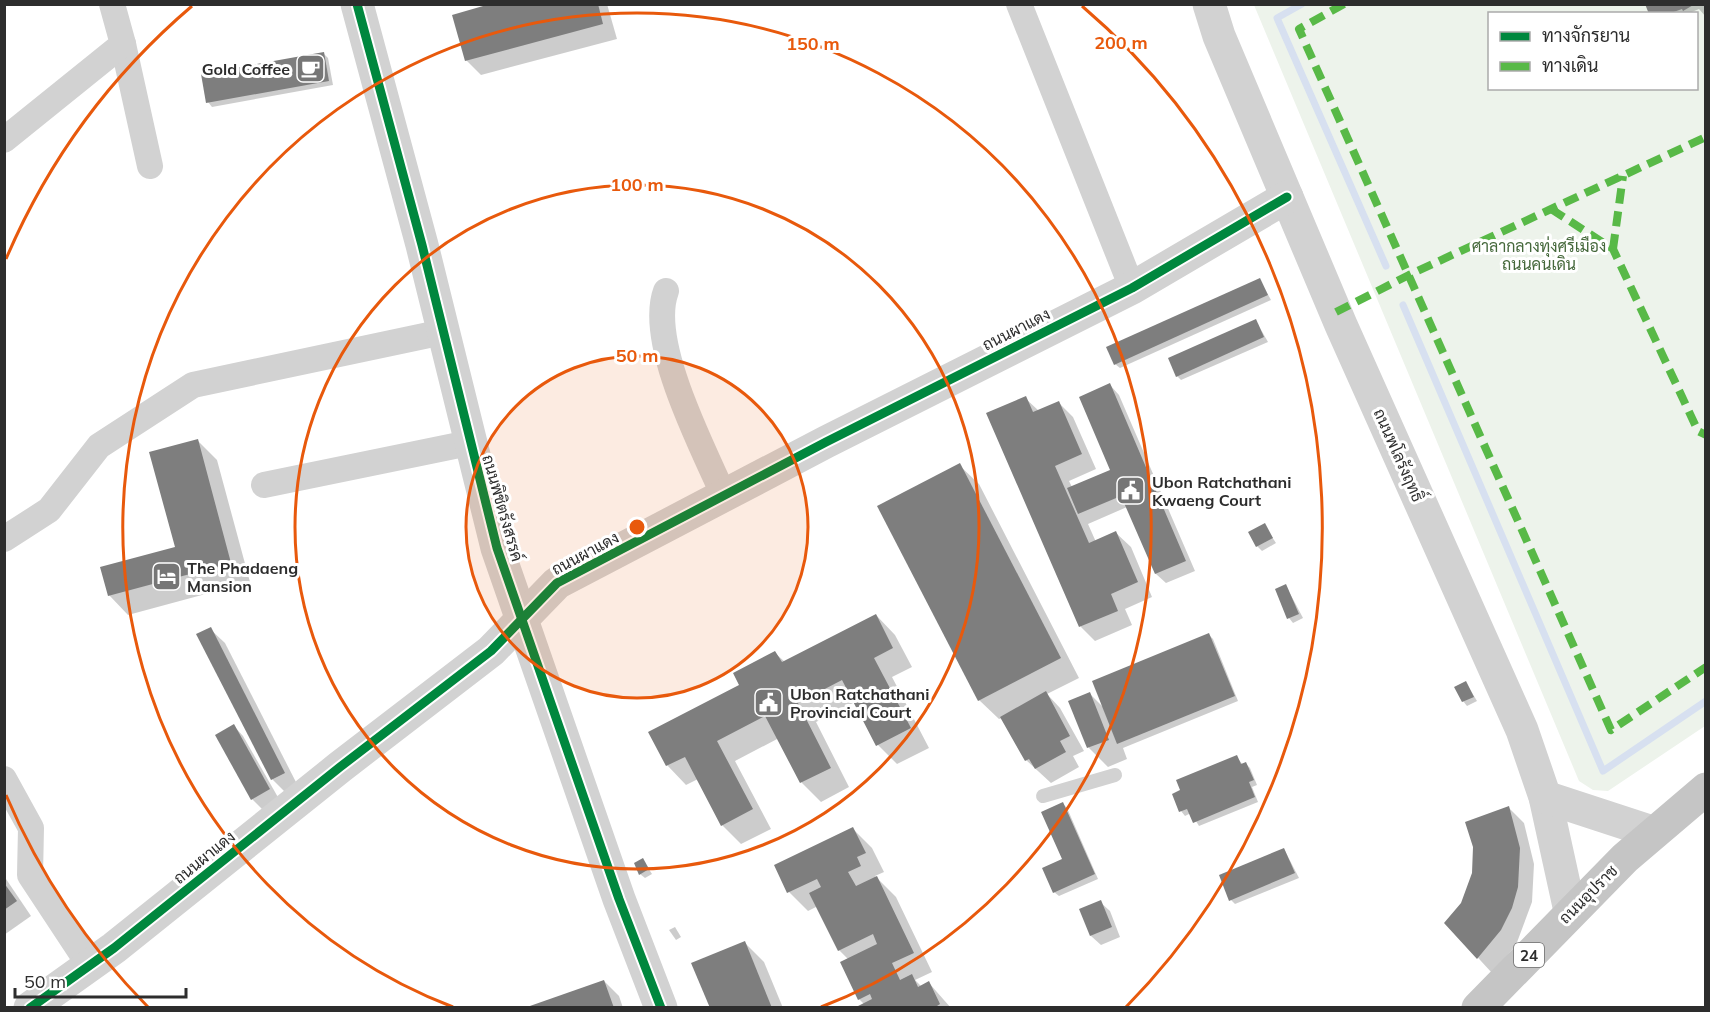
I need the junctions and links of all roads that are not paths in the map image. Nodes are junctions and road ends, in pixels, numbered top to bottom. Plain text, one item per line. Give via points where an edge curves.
1 (112, 4) edge
2 (357, 4) edge
3 (1019, 4) edge
4 (1209, 4) edge
5 (123, 44) junction
6 (4, 140) edge
7 (150, 166) dead end
8 (1287, 197) junction
9 (1132, 288) junction
10 (666, 291) dead end
11 (443, 332) junction
12 (469, 442) junction
13 (264, 485) dead end
14 (724, 496) junction
15 (4, 539) edge
16 (521, 620) junction
17 (1115, 775) dead end
18 (4, 779) edge
19 (1706, 789) edge
20 (1043, 796) dead end
21 (1545, 797) junction
22 (1652, 832) junction
23 (1570, 911) junction
24 (90, 966) junction
25 (1487, 1004) edge
26 (30, 1008) edge
27 (661, 1008) edge

1 - 5 street
2 - 11 street, ถนนพิชิตรังสรรค์
3 - 9 street
4 - 8 street, ถนนพโลรังฤทธิ์
5 - 6 street
5 - 7 street
8 - 9 street, ถนนผาแดง
8 - 21 street, ถนนพโลรังฤทธิ์ via 1522,730
9 - 14 street, ถนนผาแดง
10 - 14 street via 662,315 675,379
11 - 12 street, ถนนพิชิตรังสรรค์
11 - 15 street via 193,385 99,446 49,510
12 - 13 street
12 - 16 street, ถนนพิชิตรังสรรค์
14 - 16 street, ถนนผาแดง via 557,583
16 - 24 street, ถนนผาแดง via 491,651
16 - 27 street, ถนนพิชิตรังสรรค์
17 - 20 lane
18 - 24 street via 32,828 30,875
19 - 22 main road, ถนนอุปราช / 24
21 - 22 street
21 - 23 street, ถนนพโลรังฤทธิ์
22 - 23 main road, ถนนอุปราช / 24
23 - 25 main road, ถนนอุปราช / 24
24 - 26 street, ถนนผาแดง

